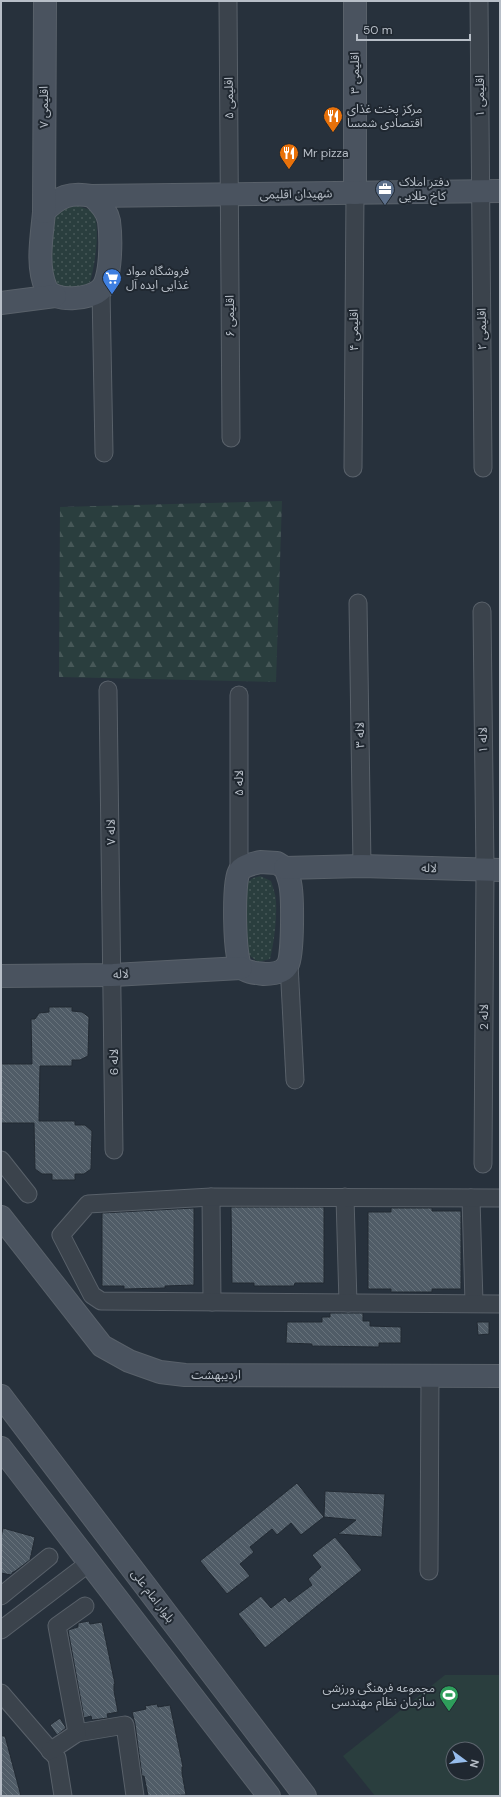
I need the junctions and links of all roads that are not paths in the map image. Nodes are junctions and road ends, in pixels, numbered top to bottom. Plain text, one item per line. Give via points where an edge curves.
1 (45, 1) edge
2 (228, 1) edge
3 (356, 1) edge
4 (479, 1) edge
5 (44, 166) junction
6 (490, 191) edge
7 (355, 193) junction
8 (230, 194) junction
9 (67, 195) junction
10 (92, 196) junction
11 (133, 196) junction
12 (44, 212) junction
13 (109, 221) junction
14 (101, 290) junction
15 (55, 296) junction
16 (1, 303) edge
17 (231, 438) dead end
18 (104, 453) dead end
19 (353, 468) dead end
20 (483, 468) dead end
21 (358, 603) dead end
22 (482, 611) dead end
23 (108, 690) dead end
24 (239, 695) dead end
25 (362, 866) junction
26 (286, 868) junction
27 (492, 870) edge
28 (239, 872) junction
29 (288, 964) junction
30 (241, 968) junction
31 (113, 975) junction
32 (1, 976) edge
33 (295, 1080) dead end
34 (114, 1150) dead end
35 (1, 1160) edge
36 (483, 1164) dead end
37 (28, 1194) dead end
38 (211, 1197) junction
39 (345, 1198) junction
40 (471, 1198) junction
41 (500, 1198) edge
42 (1, 1218) edge
43 (212, 1302) junction
44 (348, 1303) junction
45 (474, 1304) junction
46 (500, 1304) edge
47 (430, 1376) junction
48 (500, 1376) edge
49 (1, 1396) edge
50 (1, 1448) edge
51 (49, 1558) dead end
52 (89, 1564) junction
53 (429, 1571) dead end
54 (1, 1596) edge
55 (85, 1606) dead end
56 (1, 1630) edge
57 (1, 1692) edge
58 (77, 1732) junction
59 (50, 1751) junction
60 (63, 1796) edge
61 (135, 1796) edge
62 (269, 1796) edge
63 (305, 1796) edge

1 - 5 street, اقلیمی ۷
2 - 8 street, اقلیمی ۵
3 - 7 street, اقلیمی ۳
4 - 6 street, اقلیمی ۱
5 - 9 street via 53,183
5 - 12 street, اقلیمی ۷
6 - 7 street, شهیدان اقلیمی
6 - 20 street, اقلیمی ۲
7 - 8 street, شهیدان اقلیمی
7 - 19 street, اقلیمی ۴
8 - 11 street, شهیدان اقلیمی
8 - 17 street, اقلیمی ۶
9 - 10 street
9 - 12 street via 53,202
10 - 11 street, شهیدان اقلیمی
10 - 13 street via 103,206
11 - 13 street via 116,205
12 - 15 street via 41,265 46,290
13 - 14 street via 110,260 107,281
14 - 15 street via 87,296
14 - 18 street
15 - 16 street
21 - 25 street, لاله ۳
22 - 27 street, لاله ۱
23 - 31 street, لاله ۷
24 - 28 street, لاله ۵
25 - 26 street, لاله
25 - 27 street, لاله
26 - 28 street, لاله via 277,863 260,862 247,865
26 - 29 street via 290,883 291,945
27 - 36 street, لاله 2
28 - 30 street via 236,882 236,949
29 - 30 street, لاله via 284,970 271,974 253,973
29 - 33 street
30 - 31 street, لاله
31 - 32 street, لاله
31 - 34 street, لاله 6
35 - 37 street
38 - 39 street
38 - 43 street
38 - 43 street via 88,1204 61,1235 92,1295 101,1301
39 - 40 street
39 - 44 street
40 - 41 street
40 - 45 street
42 - 47 street, اردیبهشت via 102,1346 129,1361 160,1372 185,1375
43 - 44 street
44 - 45 street
45 - 46 street
47 - 48 street, اردیبهشت
47 - 53 street
49 - 63 street, بلوار امام علی
50 - 52 street
51 - 54 street
52 - 56 street
52 - 62 street
55 - 58 street via 57,1626
57 - 59 street
58 - 59 street
58 - 61 street via 125,1725
59 - 60 street via 57,1758

